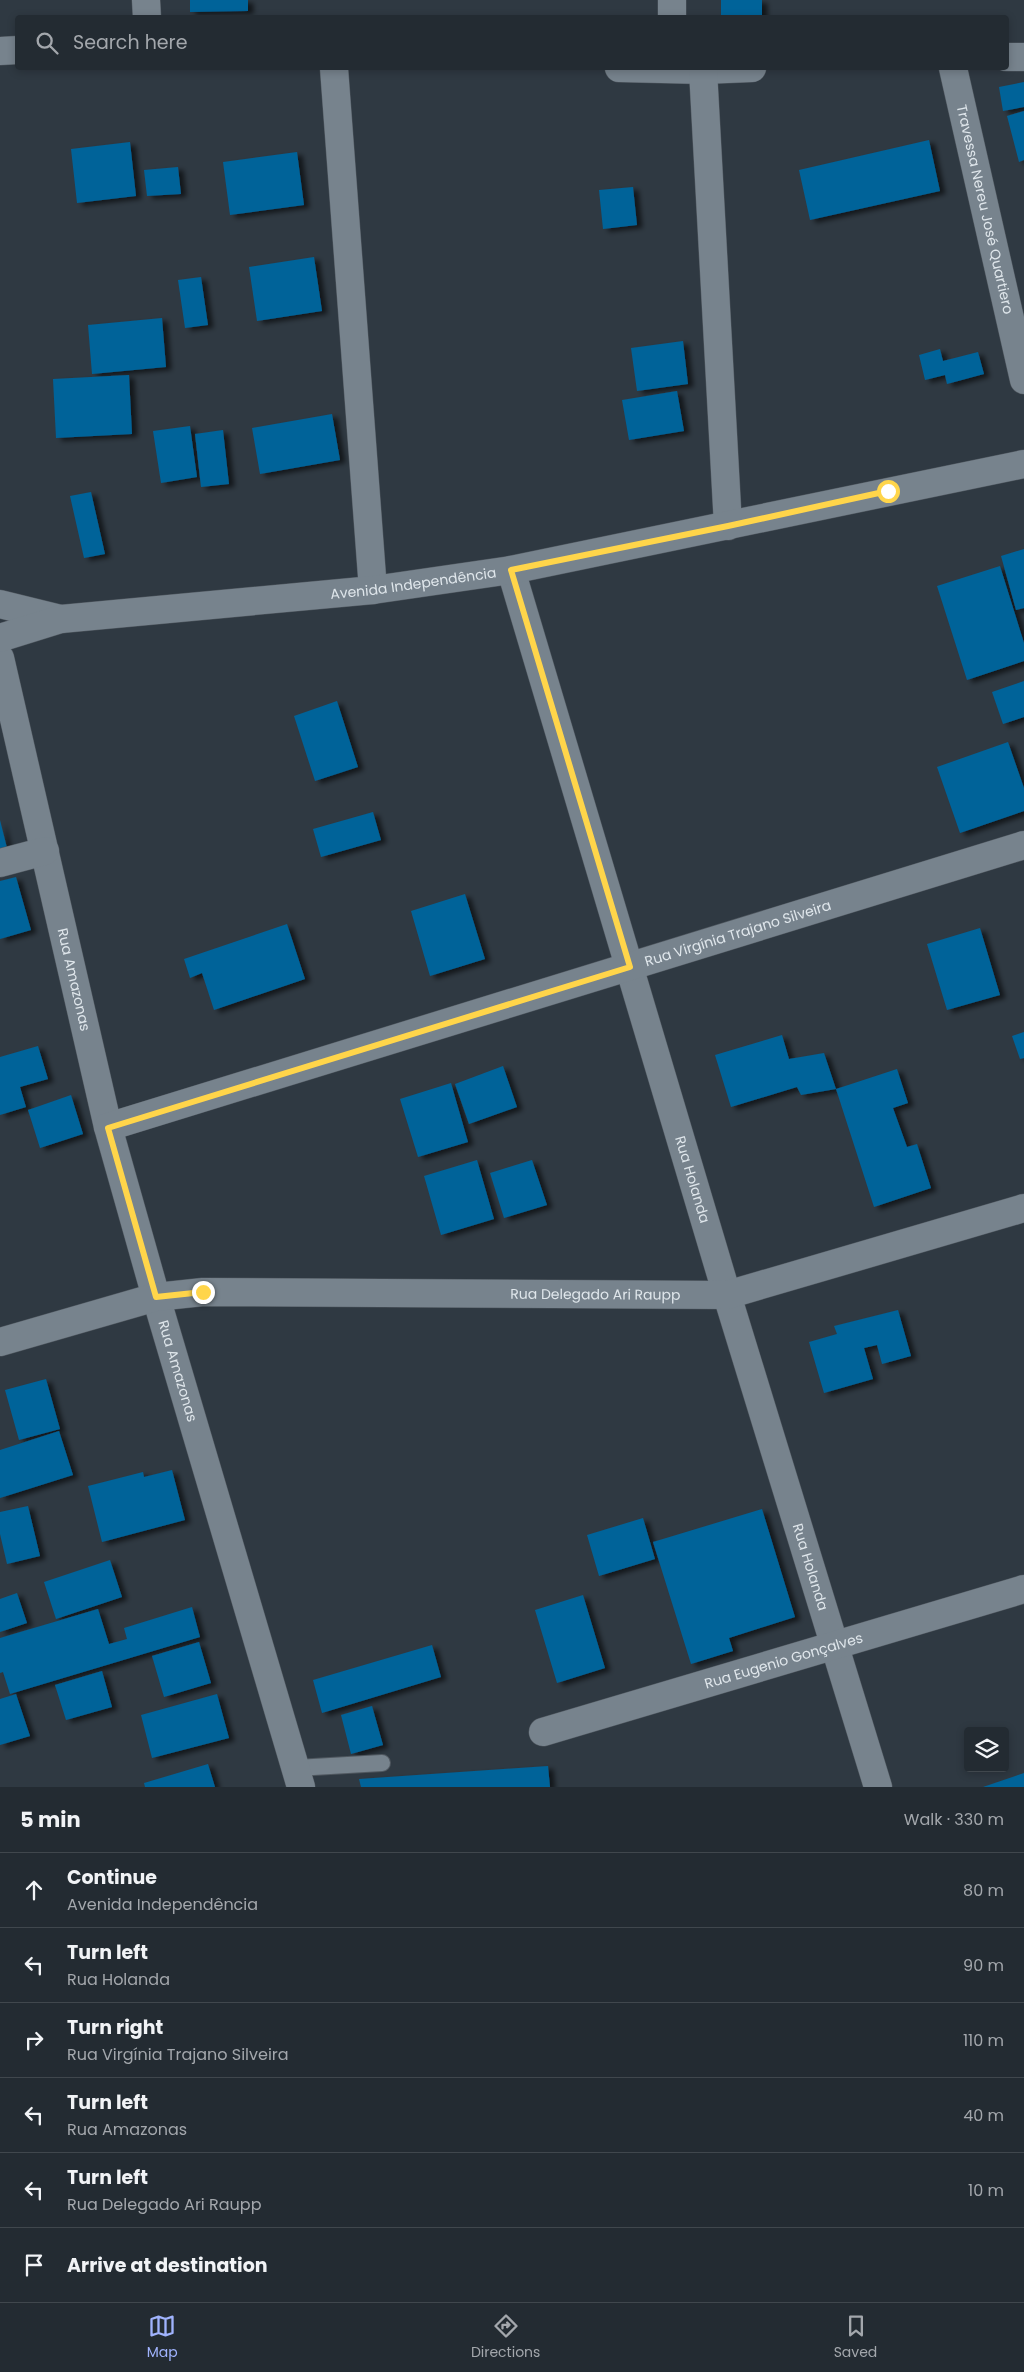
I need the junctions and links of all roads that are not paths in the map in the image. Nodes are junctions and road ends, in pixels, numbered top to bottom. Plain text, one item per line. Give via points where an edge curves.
1 (146, 0) edge
2 (672, 0) edge
3 (147, 15) edge
4 (672, 15) edge
5 (15, 50) edge
6 (0, 51) edge
7 (1009, 57) edge
8 (1024, 57) edge
9 (334, 70) edge
10 (703, 70) edge
11 (953, 70) edge
12 (1024, 380) edge
13 (1024, 464) edge
14 (728, 526) junction
15 (511, 570) junction
16 (373, 590) junction
17 (0, 604) edge
18 (61, 619) junction
19 (0, 638) edge
20 (0, 658) edge
21 (1024, 845) edge
22 (45, 851) junction
23 (0, 863) edge
24 (630, 967) junction
25 (108, 1128) junction
26 (1024, 1208) edge
27 (727, 1296) junction
28 (156, 1297) junction
29 (0, 1342) edge
30 (1024, 1588) edge
31 (836, 1646) junction
32 (543, 1732) dead end
33 (382, 1763) dead end
34 (298, 1777) edge
35 (878, 1787) edge

1 - 3 street
2 - 4 street
5 - 6 street
7 - 8 street
9 - 16 street
10 - 14 street
11 - 12 street, Travessa Nereu José Quartiero
13 - 14 street, Avenida Independência
14 - 15 street, Avenida Independência
15 - 16 street, Avenida Independência
15 - 24 street, Rua Holanda
16 - 18 street, Avenida Independência
17 - 18 street, Avenida Independência
18 - 19 street, Avenida Independência
20 - 22 street, Rua Amazonas
21 - 24 street, Rua Virgínia Trajano Silveira
22 - 23 street
22 - 25 street, Rua Amazonas
24 - 25 street, Rua Virgínia Trajano Silveira
24 - 27 street, Rua Holanda
25 - 28 street, Rua Amazonas
26 - 27 street, Rua Delegado Ari Raupp
27 - 28 street, Rua Delegado Ari Raupp via 203,1292
27 - 31 street, Rua Holanda
28 - 29 street, Rua Delegado Ari Raupp
28 - 34 street, Rua Amazonas
30 - 31 street, Rua Eugenio Gonçalves
31 - 32 street, Rua Eugenio Gonçalves
31 - 35 street, Rua Holanda
33 - 34 lane

